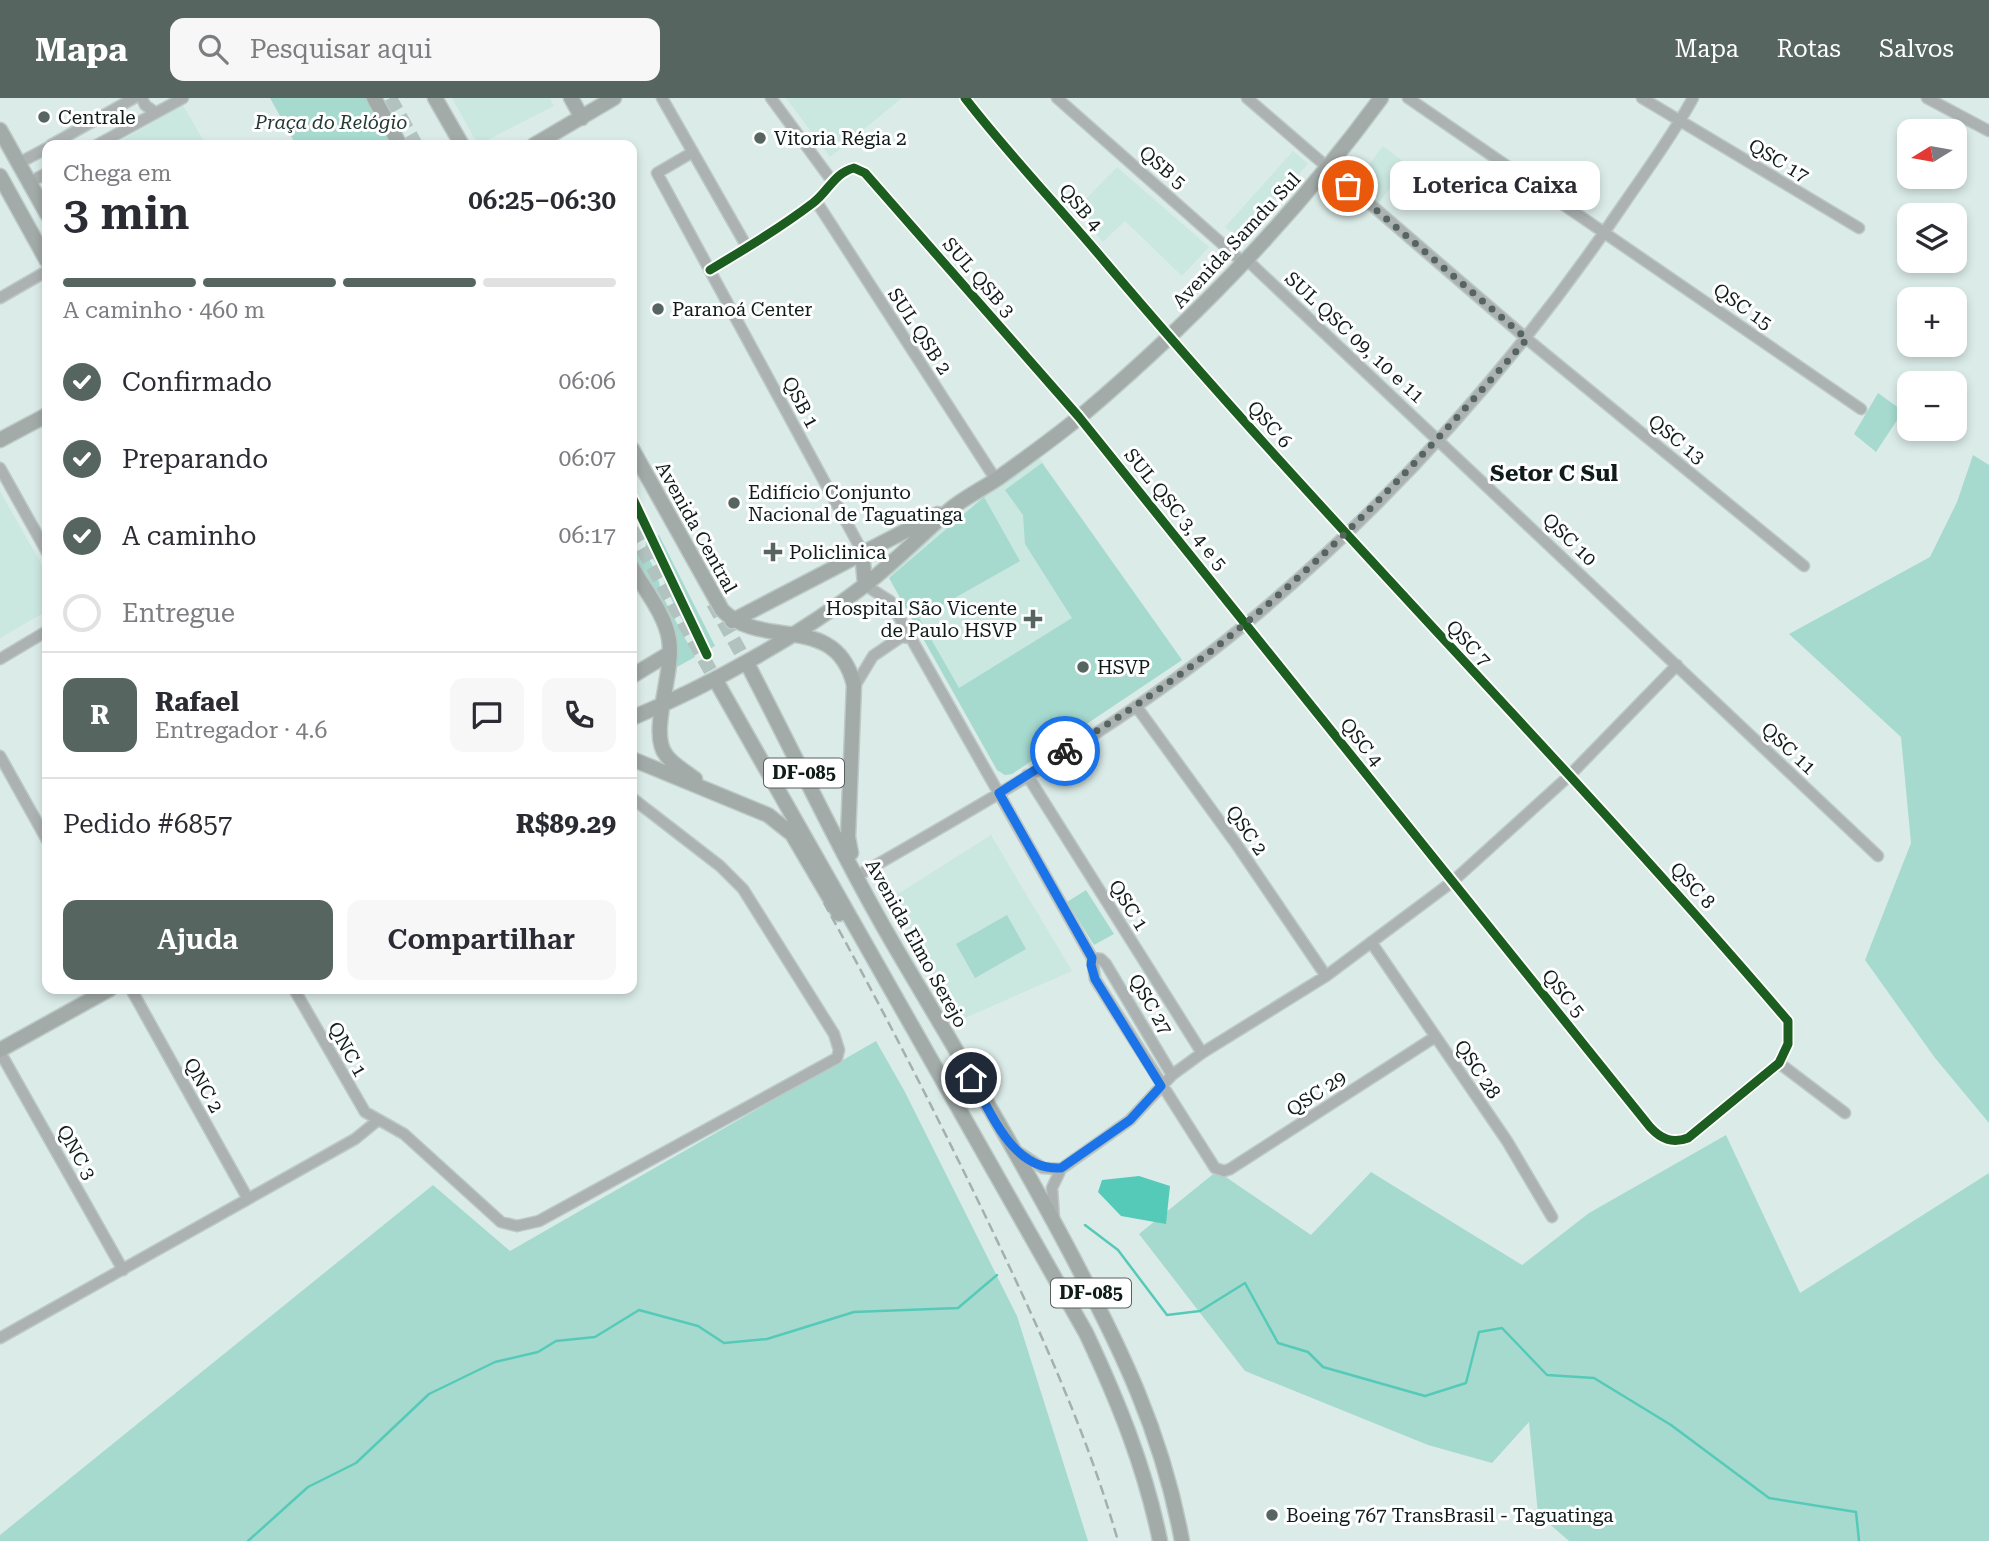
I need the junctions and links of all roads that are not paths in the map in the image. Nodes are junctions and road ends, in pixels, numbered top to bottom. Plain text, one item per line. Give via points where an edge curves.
1 (134, 98) edge
2 (142, 98) edge
3 (183, 98) edge
4 (374, 98) edge
5 (435, 98) edge
6 (570, 98) edge
7 (614, 98) edge
8 (662, 98) edge
9 (771, 98) edge
10 (965, 98) edge
11 (1057, 98) edge
12 (1247, 98) edge
13 (1381, 98) edge
14 (1408, 98) edge
15 (1642, 98) edge
16 (1693, 98) edge
17 (1927, 98) edge
18 (123, 104) junction
19 (156, 113) junction
20 (582, 118) junction
21 (1680, 122) junction
22 (133, 125) junction
23 (0, 130) edge
24 (1989, 131) edge
25 (60, 140) edge
26 (106, 140) edge
27 (397, 140) edge
28 (459, 140) edge
29 (543, 140) edge
30 (42, 150) edge
31 (693, 152) junction
32 (19, 163) junction
33 (1328, 169) junction
34 (0, 176) edge
35 (42, 176) edge
36 (832, 181) junction
37 (30, 182) junction
38 (816, 201) junction
39 (42, 205) edge
40 (1859, 229) dead end
41 (1606, 231) junction
42 (747, 247) junction
43 (42, 252) edge
44 (1246, 262) junction
45 (710, 270) junction
46 (42, 274) edge
47 (0, 298) edge
48 (1170, 338) junction
49 (1527, 339) junction
50 (1861, 409) dead end
51 (42, 418) edge
52 (1079, 418) junction
53 (1439, 439) junction
54 (0, 440) edge
55 (637, 458) edge
56 (0, 468) edge
57 (996, 480) junction
58 (955, 506) junction
59 (1344, 534) junction
60 (42, 543) edge
61 (862, 551) junction
62 (1804, 566) dead end
63 (637, 576) edge
64 (865, 585) junction
65 (732, 621) junction
66 (1247, 623) junction
67 (42, 634) edge
68 (791, 634) junction
69 (911, 638) junction
70 (670, 653) junction
71 (0, 659) edge
72 (1677, 665) junction
73 (750, 669) tunnel mouth
74 (637, 673) edge
75 (719, 686) tunnel mouth
76 (853, 690) junction
77 (665, 704) junction
78 (1136, 706) junction
79 (637, 716) edge
80 (0, 756) edge
81 (637, 761) edge
82 (1027, 775) junction
83 (1569, 776) junction
84 (999, 793) junction
85 (716, 794) junction
86 (637, 802) edge
87 (42, 831) edge
88 (1878, 856) dead end
89 (857, 876) junction
90 (1452, 881) junction
91 (1371, 942) junction
92 (1092, 958) junction
93 (879, 968) junction
94 (1326, 976) junction
95 (101, 994) edge
96 (134, 994) edge
97 (297, 994) edge
98 (1435, 1037) junction
99 (0, 1051) edge
100 (1202, 1053) junction
101 (1779, 1063) junction
102 (1172, 1075) junction
103 (1161, 1086) junction
104 (1844, 1113) dead end
105 (377, 1121) junction
106 (1013, 1148) junction
107 (1061, 1168) junction
108 (1215, 1168) joint
109 (248, 1199) junction
110 (1552, 1217) dead end
111 (1054, 1223) junction
112 (123, 1270) junction
113 (0, 1338) edge
114 (1160, 1541) edge
115 (1182, 1541) edge

1 - 18 street
2 - 19 street
3 - 19 street
4 - 27 main road
5 - 28 main road
6 - 20 main road
7 - 20 main road
8 - 31 street
9 - 36 street
10 - 48 street, QSB 4
11 - 44 street, QSB 5
12 - 33 street, QSC 13
13 - 33 main road, Avenida Samdu Sul
14 - 41 street, QSC 15
15 - 21 street, QSC 17
16 - 21 street
17 - 24 street
18 - 22 street
18 - 25 street
19 - 22 street
20 - 29 main road
21 - 40 street, QSC 17
21 - 41 street
22 - 26 street
23 - 32 main road
30 - 32 street
31 - 42 street
31 - 45 street, QSB 1 via 657,173
32 - 37 main road
33 - 44 main road, Avenida Samdu Sul
33 - 49 street, QSC 13
34 - 43 main road
35 - 37 street
36 - 38 street
36 - 52 street, SUL QSB 3 via 848,170 860,169
37 - 39 main road
38 - 42 street
38 - 57 street, SUL QSB 2
41 - 49 street
41 - 50 street, QSC 15
42 - 45 street
44 - 48 main road, Avenida Samdu Sul
44 - 53 street, SUL QSC 09, 10 e 11
45 - 61 street, QSB 1
46 - 47 street
48 - 52 main road, Avenida Samdu Sul
48 - 59 street, QSC 6
49 - 53 street
49 - 62 street, QSC 13
51 - 54 main road
52 - 57 main road, Avenida Samdu Sul
52 - 66 street, SUL QSC 3, 4 e 5
53 - 59 street
53 - 72 street, QSC 10
55 - 65 main road, Avenida Central via 716,601
56 - 60 street
57 - 58 main road, Avenida Samdu Sul
58 - 61 main road
58 - 64 main road, Avenida Samdu Sul
59 - 66 street
59 - 83 street, QSC 7
61 - 64 main road
61 - 65 main road
63 - 70 main road via 665,625
64 - 68 main road, Avenida Samdu Sul
64 - 69 street, QSC 27 via 890,601
65 - 68 main road
66 - 78 street
66 - 90 street, QSC 4
67 - 71 street
68 - 76 main road via 815,638 837,651 849,665
68 - 77 main road, Avenida Samdu Sul
69 - 76 street via 901,637 873,656
69 - 84 street, QSC 27
70 - 74 main road
70 - 77 main road
72 - 83 street
72 - 88 street, QSC 11
73 - 89 main road, Avenida Elmo Serejo / DF-085
75 - 93 main road, DF-085
76 - 89 main road via 848,838
77 - 79 main road, Avenida Samdu Sul
77 - 85 main road via 657,724 664,753
78 - 82 street
78 - 94 street, QSC 2
80 - 87 street
81 - 85 main road
82 - 84 street
82 - 100 street, QSC 1
83 - 90 street
83 - 101 street, QSC 8 via 1788,1021 1788,1044
84 - 89 street
84 - 92 street, QSC 27
85 - 93 main road via 768,815 792,834 861,951
86 - 105 street via 743,889 839,1042 836,1058 526,1225 501,1222 404,1134
89 - 106 main road, Avenida Elmo Serejo / DF-085
90 - 91 street
90 - 101 street, QSC 5 via 1650,1127 1667,1140 1688,1138
91 - 94 street
91 - 98 street, QSC 28
92 - 102 street, QSC 27 via 1106,964
92 - 103 street, QSC 27 via 1095,979
93 - 114 main road, DF-085 via 1086,1333 1120,1406
94 - 100 street
95 - 99 main road
96 - 109 street, QNC 2
97 - 105 street, QNC 1 via 358,1102
98 - 108 street, QSC 29 via 1230,1169
98 - 110 street, QSC 28 via 1507,1141
99 - 112 street, QNC 3
100 - 102 street
101 - 104 street
102 - 103 street
103 - 107 street via 1130,1120
103 - 108 street, QSC 27
105 - 109 street via 355,1139
106 - 107 street via 1043,1168
106 - 111 main road, Avenida Elmo Serejo / DF-085
107 - 111 street via 1052,1188
109 - 112 street
111 - 115 main road, Avenida Elmo Serejo / DF-085 via 1124,1356 1167,1474
112 - 113 street

